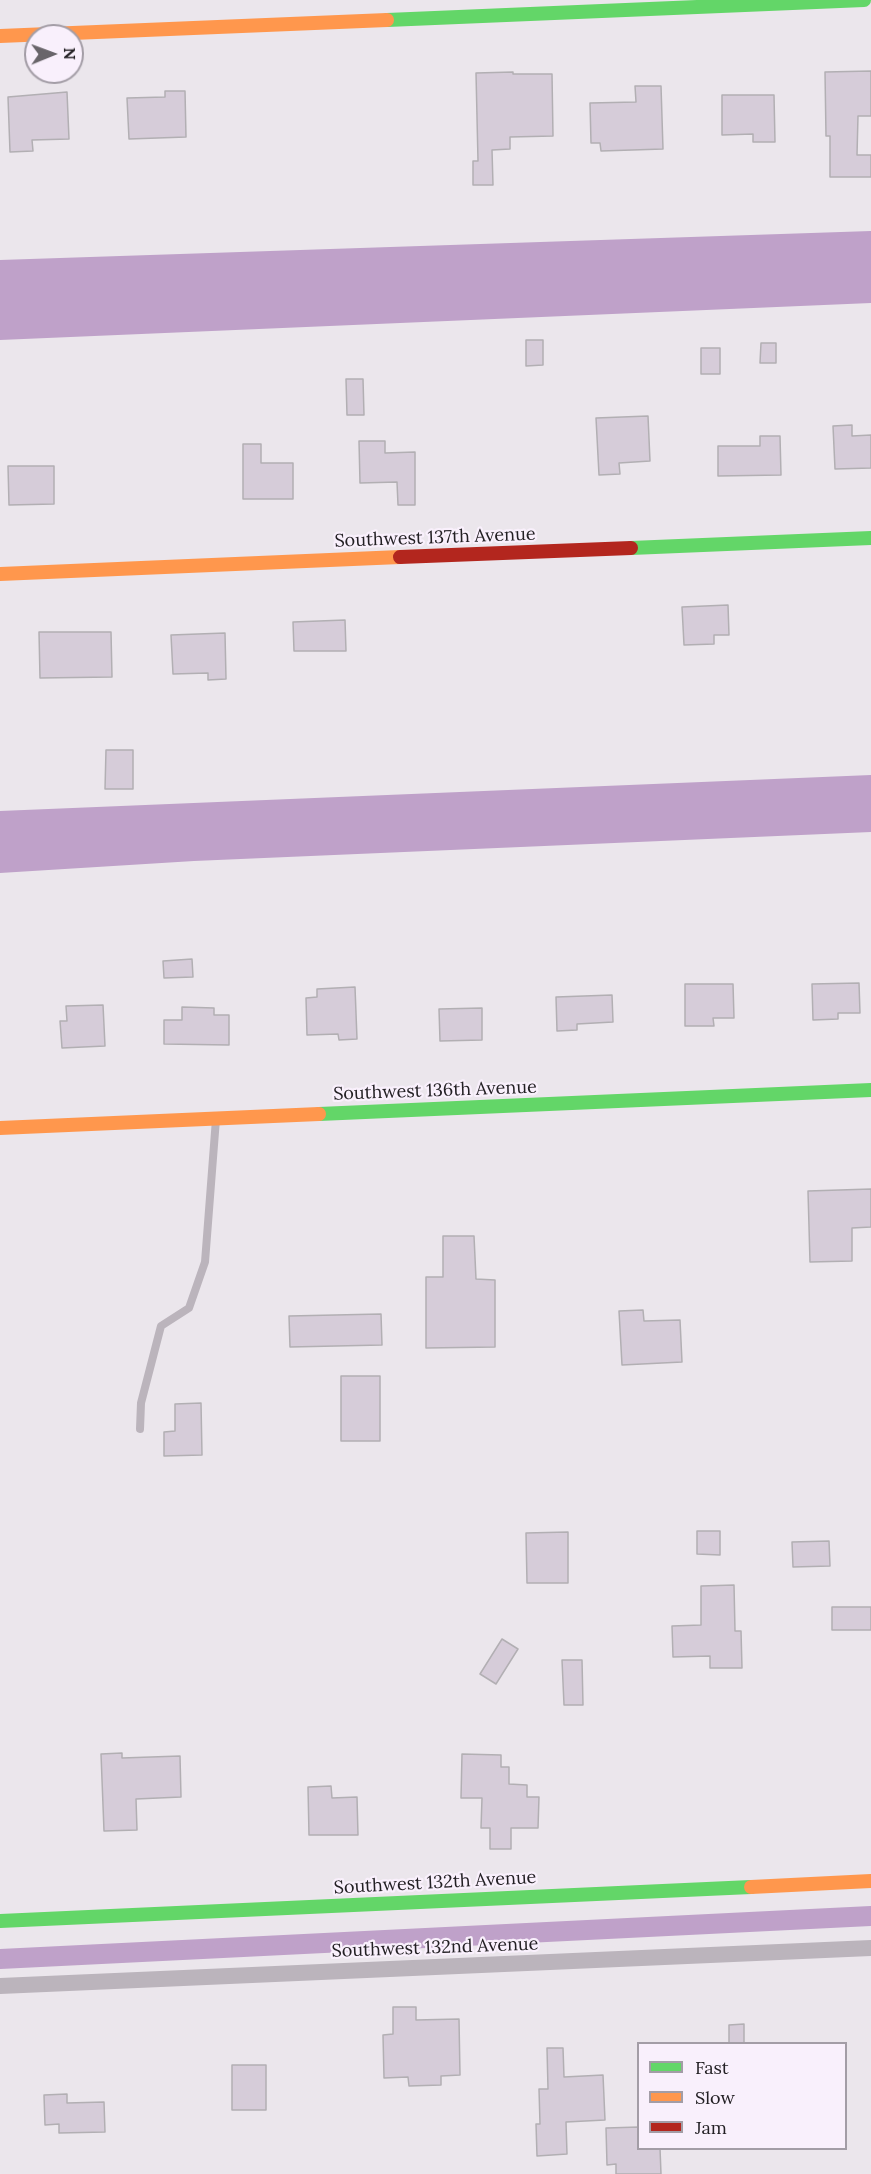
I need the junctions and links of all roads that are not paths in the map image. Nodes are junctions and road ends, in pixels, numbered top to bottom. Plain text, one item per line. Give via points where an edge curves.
1 (864, 0) edge
2 (787, 2) edge
3 (0, 36) edge
4 (871, 538) edge
5 (0, 574) edge
6 (871, 1090) edge
7 (216, 1119) junction
8 (0, 1128) edge
9 (141, 1429) dead end
10 (871, 1881) edge
11 (0, 1921) edge
12 (871, 1948) edge
13 (0, 1986) edge

1 - 2 street
2 - 3 street
4 - 5 street, Southwest 137th Avenue
6 - 7 street, Southwest 136th Avenue
7 - 8 street, Southwest 136th Avenue
7 - 9 lane via 205,1262 189,1308 161,1326 141,1403
10 - 11 street, Southwest 132th Avenue
12 - 13 street, Southwest 132nd Avenue

